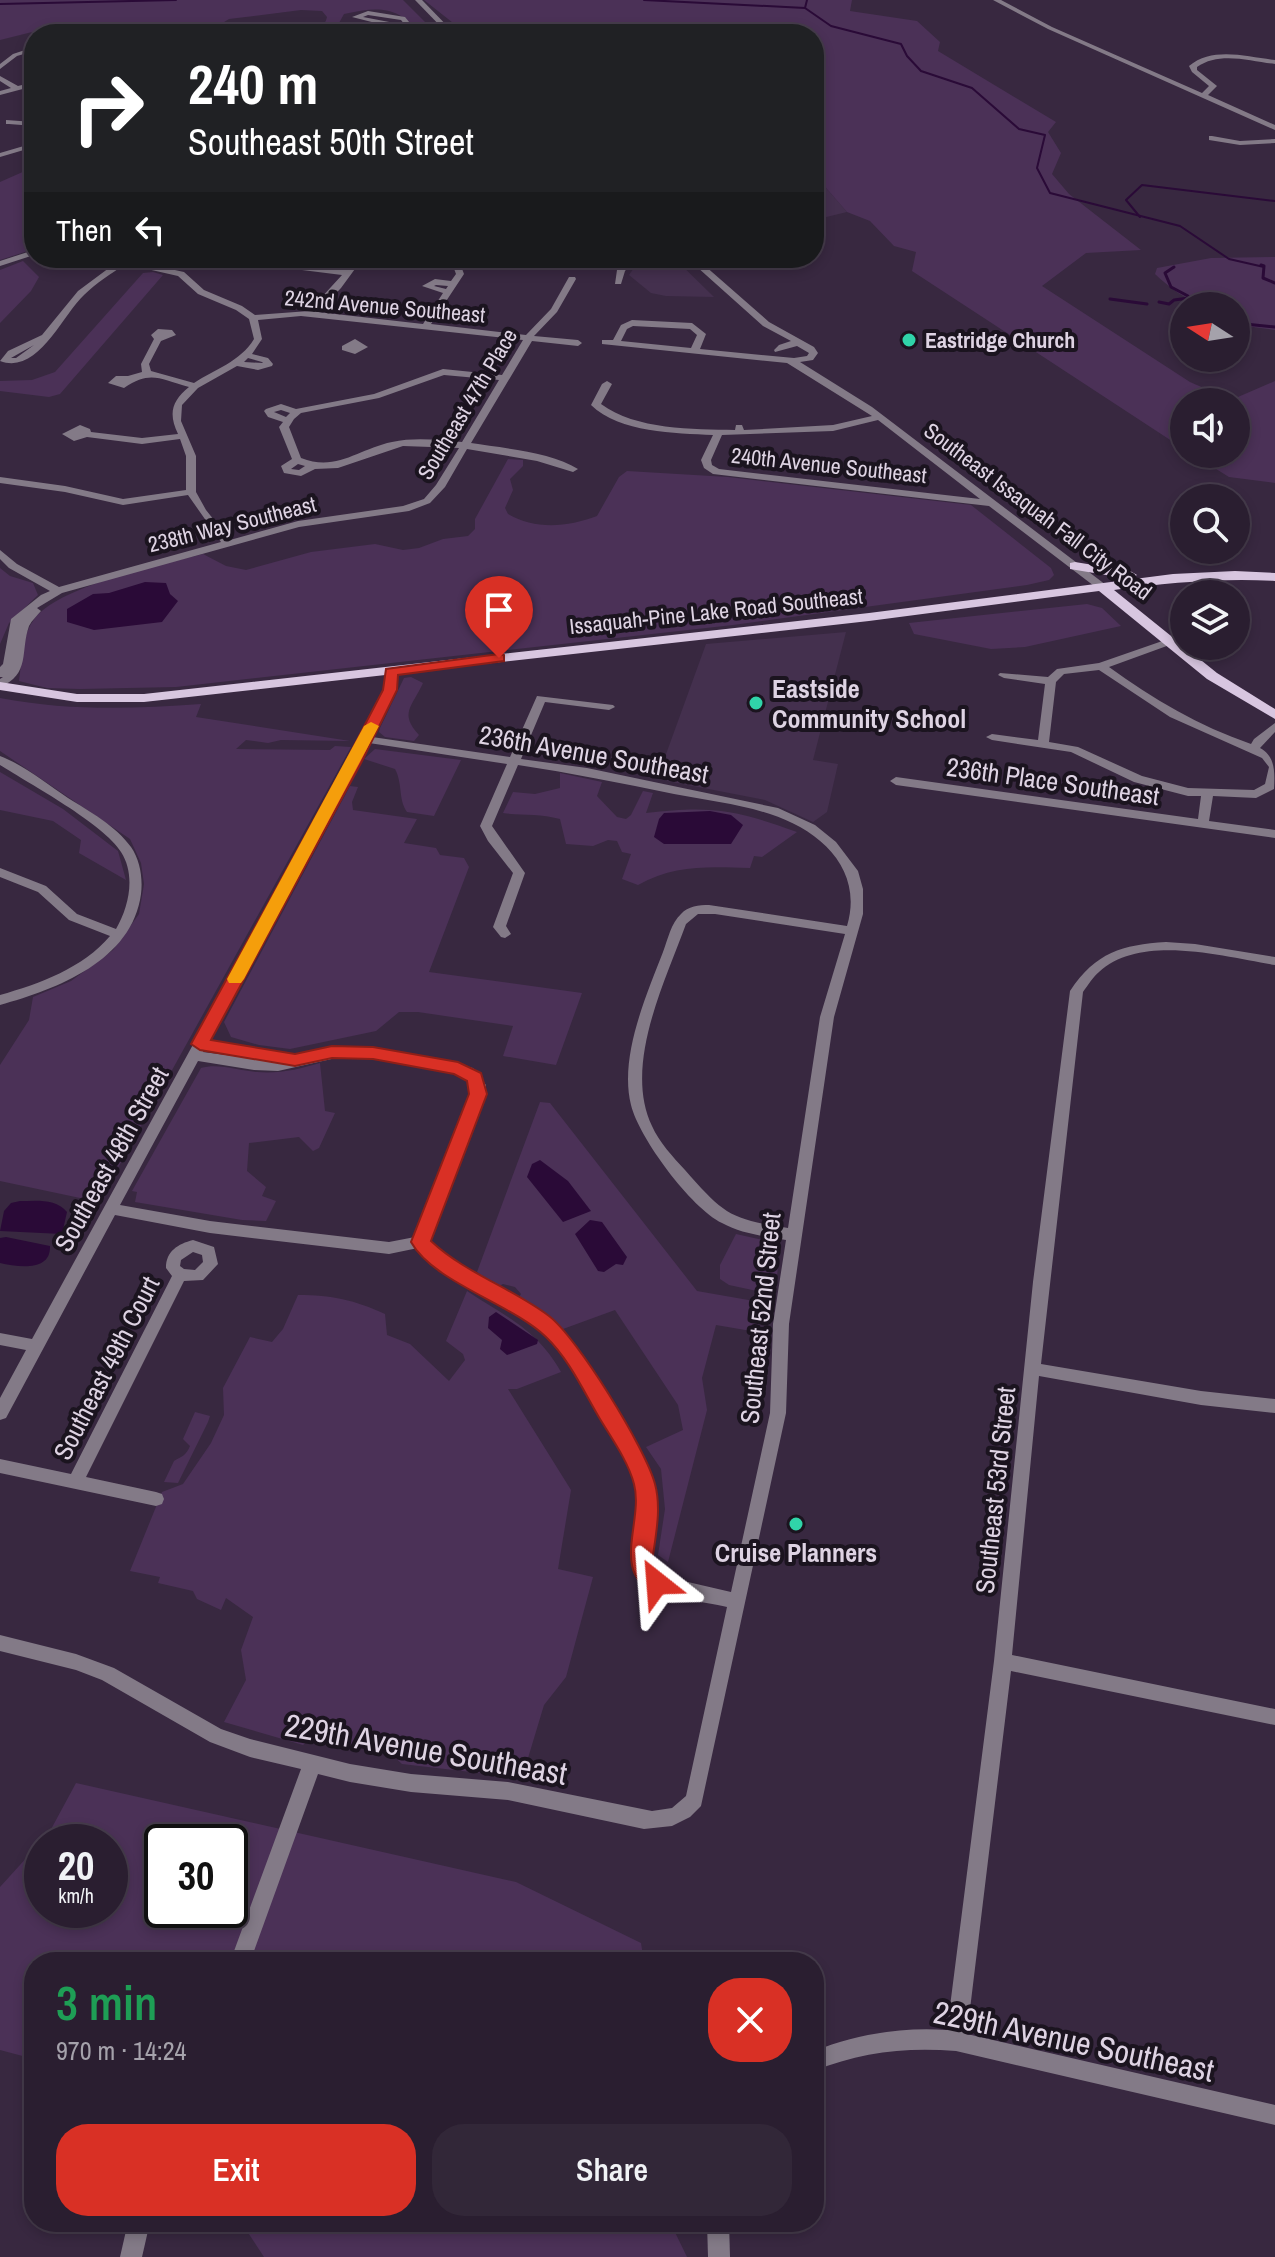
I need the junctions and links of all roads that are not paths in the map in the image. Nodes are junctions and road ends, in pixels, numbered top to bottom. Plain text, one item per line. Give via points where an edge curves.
1 (411, 0) edge
2 (418, 0) edge
3 (996, 0) edge
4 (384, 24) edge
5 (407, 24) edge
6 (434, 24) edge
7 (442, 24) edge
8 (24, 52) edge
9 (1275, 62) edge
10 (0, 67) edge
11 (0, 78) edge
12 (24, 87) edge
13 (17, 89) junction
14 (0, 93) edge
15 (1203, 96) junction
16 (9, 122) dead end
17 (24, 123) edge
18 (1275, 128) edge
19 (1212, 138) dead end
20 (1275, 141) edge
21 (24, 149) edge
22 (0, 155) edge
23 (24, 256) edge
24 (0, 264) edge
25 (114, 268) edge
26 (152, 268) edge
27 (304, 268) edge
28 (352, 268) edge
29 (459, 268) edge
30 (623, 268) edge
31 (693, 268) edge
32 (702, 268) edge
33 (348, 273) junction
34 (572, 279) dead end
35 (618, 282) dead end
36 (311, 314) junction
37 (253, 318) junction
38 (360, 320) junction
39 (425, 327) junction
40 (42, 338) dead end
41 (529, 338) junction
42 (158, 339) dead end
43 (355, 342) dead end
44 (578, 343) dead end
45 (803, 344) junction
46 (695, 350) junction
47 (782, 354) junction
48 (247, 355) junction
49 (813, 356) junction
50 (237, 363) junction
51 (147, 373) junction
52 (505, 378) junction
53 (129, 379) dead end
54 (607, 384) dead end
55 (196, 386) junction
56 (869, 409) junction
57 (271, 410) dead end
58 (292, 415) junction
59 (879, 417) junction
60 (719, 432) junction
61 (86, 434) dead end
62 (181, 436) junction
63 (463, 447) junction
64 (305, 463) junction
65 (573, 469) dead end
66 (0, 480) edge
67 (191, 492) junction
68 (993, 503) junction
69 (418, 506) joint
70 (227, 543) junction
71 (0, 553) edge
72 (1075, 566) junction
73 (1275, 577) edge
74 (1173, 578) junction
75 (1102, 587) junction
76 (58, 591) junction
77 (1003, 600) junction
78 (1138, 615) junction
79 (1170, 640) edge
80 (1170, 647) edge
81 (10, 652) junction
82 (1203, 660) edge
83 (0, 666) edge
84 (1101, 666) junction
85 (391, 672) junction
86 (0, 674) edge
87 (1004, 675) dead end
88 (1051, 681) junction
89 (0, 685) edge
90 (609, 707) dead end
91 (1275, 715) edge
92 (1275, 726) edge
93 (992, 737) dead end
94 (365, 739) junction
95 (1043, 743) junction
96 (1254, 749) junction
97 (0, 760) edge
98 (513, 760) junction
99 (1275, 767) edge
100 (896, 781) dead end
101 (1207, 794) junction
102 (1203, 824) junction
103 (811, 828) joint
104 (1275, 834) edge
105 (0, 872) edge
106 (853, 931) junction
107 (117, 934) junction
108 (505, 934) dead end
109 (1275, 961) edge
110 (0, 1000) edge
111 (197, 1050) junction
112 (111, 1209) junction
113 (794, 1235) junction
114 (421, 1242) junction
115 (180, 1275) dead end
116 (0, 1339) edge
117 (36, 1346) junction
118 (1034, 1369) junction
119 (1275, 1406) edge
120 (0, 1413) edge
121 (0, 1466) edge
122 (75, 1482) junction
123 (156, 1499) dead end
124 (738, 1602) junction
125 (0, 1643) edge
126 (1003, 1661) junction
127 (1275, 1717) edge
128 (312, 1764) junction
129 (672, 1817) joint
130 (244, 1952) edge
131 (956, 2041) junction
132 (824, 2058) edge
133 (1275, 2115) edge
134 (137, 2232) edge
135 (718, 2232) edge
136 (131, 2257) edge
137 (719, 2257) edge

1 - 6 street
2 - 7 street
3 - 15 street
4 - 5 street via 355,17 368,13 401,18
8 - 10 street
9 - 15 street via 1200,60 1194,71 1213,86
11 - 13 street
12 - 13 street
13 - 14 street
15 - 18 street
16 - 17 street
19 - 20 street
21 - 22 street
23 - 24 street
25 - 40 street via 81,293
26 - 37 street, 242nd Avenue Southeast via 181,274 201,292
27 - 33 street
28 - 33 street
29 - 39 street
30 - 35 street
31 - 47 street, Southeast Issaquah Fall City Road via 775,337
32 - 45 street via 766,324
33 - 36 street
34 - 41 street, Southeast 47th Place
36 - 37 street, 242nd Avenue Southeast
36 - 38 street, 242nd Avenue Southeast
37 - 48 street via 258,339
38 - 39 street, 242nd Avenue Southeast
38 - 43 street
39 - 41 street, 242nd Avenue Southeast
41 - 44 street, 242nd Avenue Southeast
41 - 52 street, Southeast 47th Place
42 - 51 street via 145,364
45 - 47 street via 790,344
45 - 49 street, Southeast Issaquah Fall City Road
46 - 46 street via 610,342 632,323 692,326 702,334
46 - 47 street
47 - 49 street via 800,361
47 - 56 street, Southeast Issaquah Fall City Road
48 - 50 street
48 - 50 street via 269,364
49 - 56 street, Southeast Issaquah Fall City Road
50 - 55 street
51 - 53 street
51 - 55 street
52 - 58 street via 443,372 376,396
52 - 63 street, Southeast 47th Place
54 - 60 street via 596,405 601,410 631,421
55 - 62 street via 175,413
56 - 59 street, Southeast Issaquah Fall City Road
57 - 58 street via 271,415
58 - 64 street via 284,427
59 - 60 street via 833,428
59 - 68 street, Southeast Issaquah Fall City Road
60 - 68 street, 240th Avenue Southeast via 706,460 709,469 721,473
61 - 62 street via 132,441
62 - 67 street via 191,457
63 - 64 street via 403,443 337,466
63 - 65 street via 549,459
63 - 69 street, Southeast 47th Place via 433,497
64 - 64 street via 301,473 288,472 286,466
66 - 67 street via 123,502
67 - 70 street
68 - 72 street, Southeast Issaquah Fall City Road
69 - 70 street, 238th Way Southeast via 298,524
70 - 76 street, 238th Way Southeast
71 - 76 street
72 - 74 main road
72 - 75 street, Southeast Issaquah Fall City Road
73 - 74 main road
74 - 75 main road, Issaquah-Pine Lake Road Southeast
75 - 77 main road, Issaquah-Pine Lake Road Southeast
75 - 78 main road, Southeast Issaquah Fall City Road
76 - 81 street, 238th Way Southeast via 16,619
76 - 89 street, 238th Way Southeast via 25,621 19,667
77 - 78 main road via 1092,601
77 - 85 main road, Issaquah-Pine Lake Road Southeast
78 - 79 main road, Southeast Issaquah Fall City Road
80 - 84 street
81 - 83 street, 238th Way Southeast
81 - 86 street, 238th Way Southeast
82 - 91 main road, Southeast Issaquah Fall City Road via 1228,685
84 - 88 street via 1061,671
84 - 96 street via 1171,715
85 - 89 main road, Issaquah-Pine Lake Road Southeast via 123,699 77,698
85 - 94 street, Southeast 48th Street via 390,690
87 - 88 street
88 - 95 street
90 - 98 street via 541,698
92 - 96 street
93 - 95 street
94 - 98 street, 236th Avenue Southeast
94 - 111 street, Southeast 48th Street
95 - 101 street via 1082,752 1149,783
96 - 99 street
97 - 107 street via 107,831 125,849 134,867 135,897
98 - 103 street, 236th Avenue Southeast via 755,806
98 - 108 street via 486,826 519,873 499,927
99 - 101 street via 1270,786 1262,792
100 - 102 street, 236th Place Southeast
101 - 102 street
102 - 104 street, 236th Place Southeast
103 - 106 street, Southeast 52nd Street via 852,871 858,901
105 - 107 street via 42,889 73,917
106 - 113 street, Southeast 52nd Street via 827,1017
106 - 113 street via 694,910 680,924 638,1048 633,1081 639,1114 654,1141 718,1216
107 - 110 street via 96,956 64,976
109 - 118 street, Southeast 53rd Street via 1173,947 1141,948 1108,957 1077,991
111 - 112 street, Southeast 48th Street
111 - 114 street via 278,1066 332,1052 373,1053 458,1068 475,1077 478,1094
112 - 114 street via 389,1248
112 - 117 street, Southeast 48th Street
113 - 124 street, Southeast 52nd Street via 781,1324 778,1413
114 - 124 street via 439,1260 539,1320 580,1366 645,1484 648,1506 640,1564 648,1577
115 - 122 street, Southeast 49th Court
116 - 117 street
117 - 120 street, Southeast 48th Street
118 - 119 street
118 - 126 street, Southeast 53rd Street
121 - 122 street
122 - 123 street
124 - 129 street, Southeast 52nd Street via 694,1800
125 - 128 street, 229th Avenue Southeast via 108,1674 216,1736
126 - 127 street
126 - 131 street, Southeast 53rd Street
128 - 129 street, 229th Avenue Southeast via 411,1783 508,1791 644,1820
128 - 130 street
131 - 132 street, 229th Avenue Southeast via 890,2040
131 - 133 street, 229th Avenue Southeast
134 - 136 street
135 - 137 street

